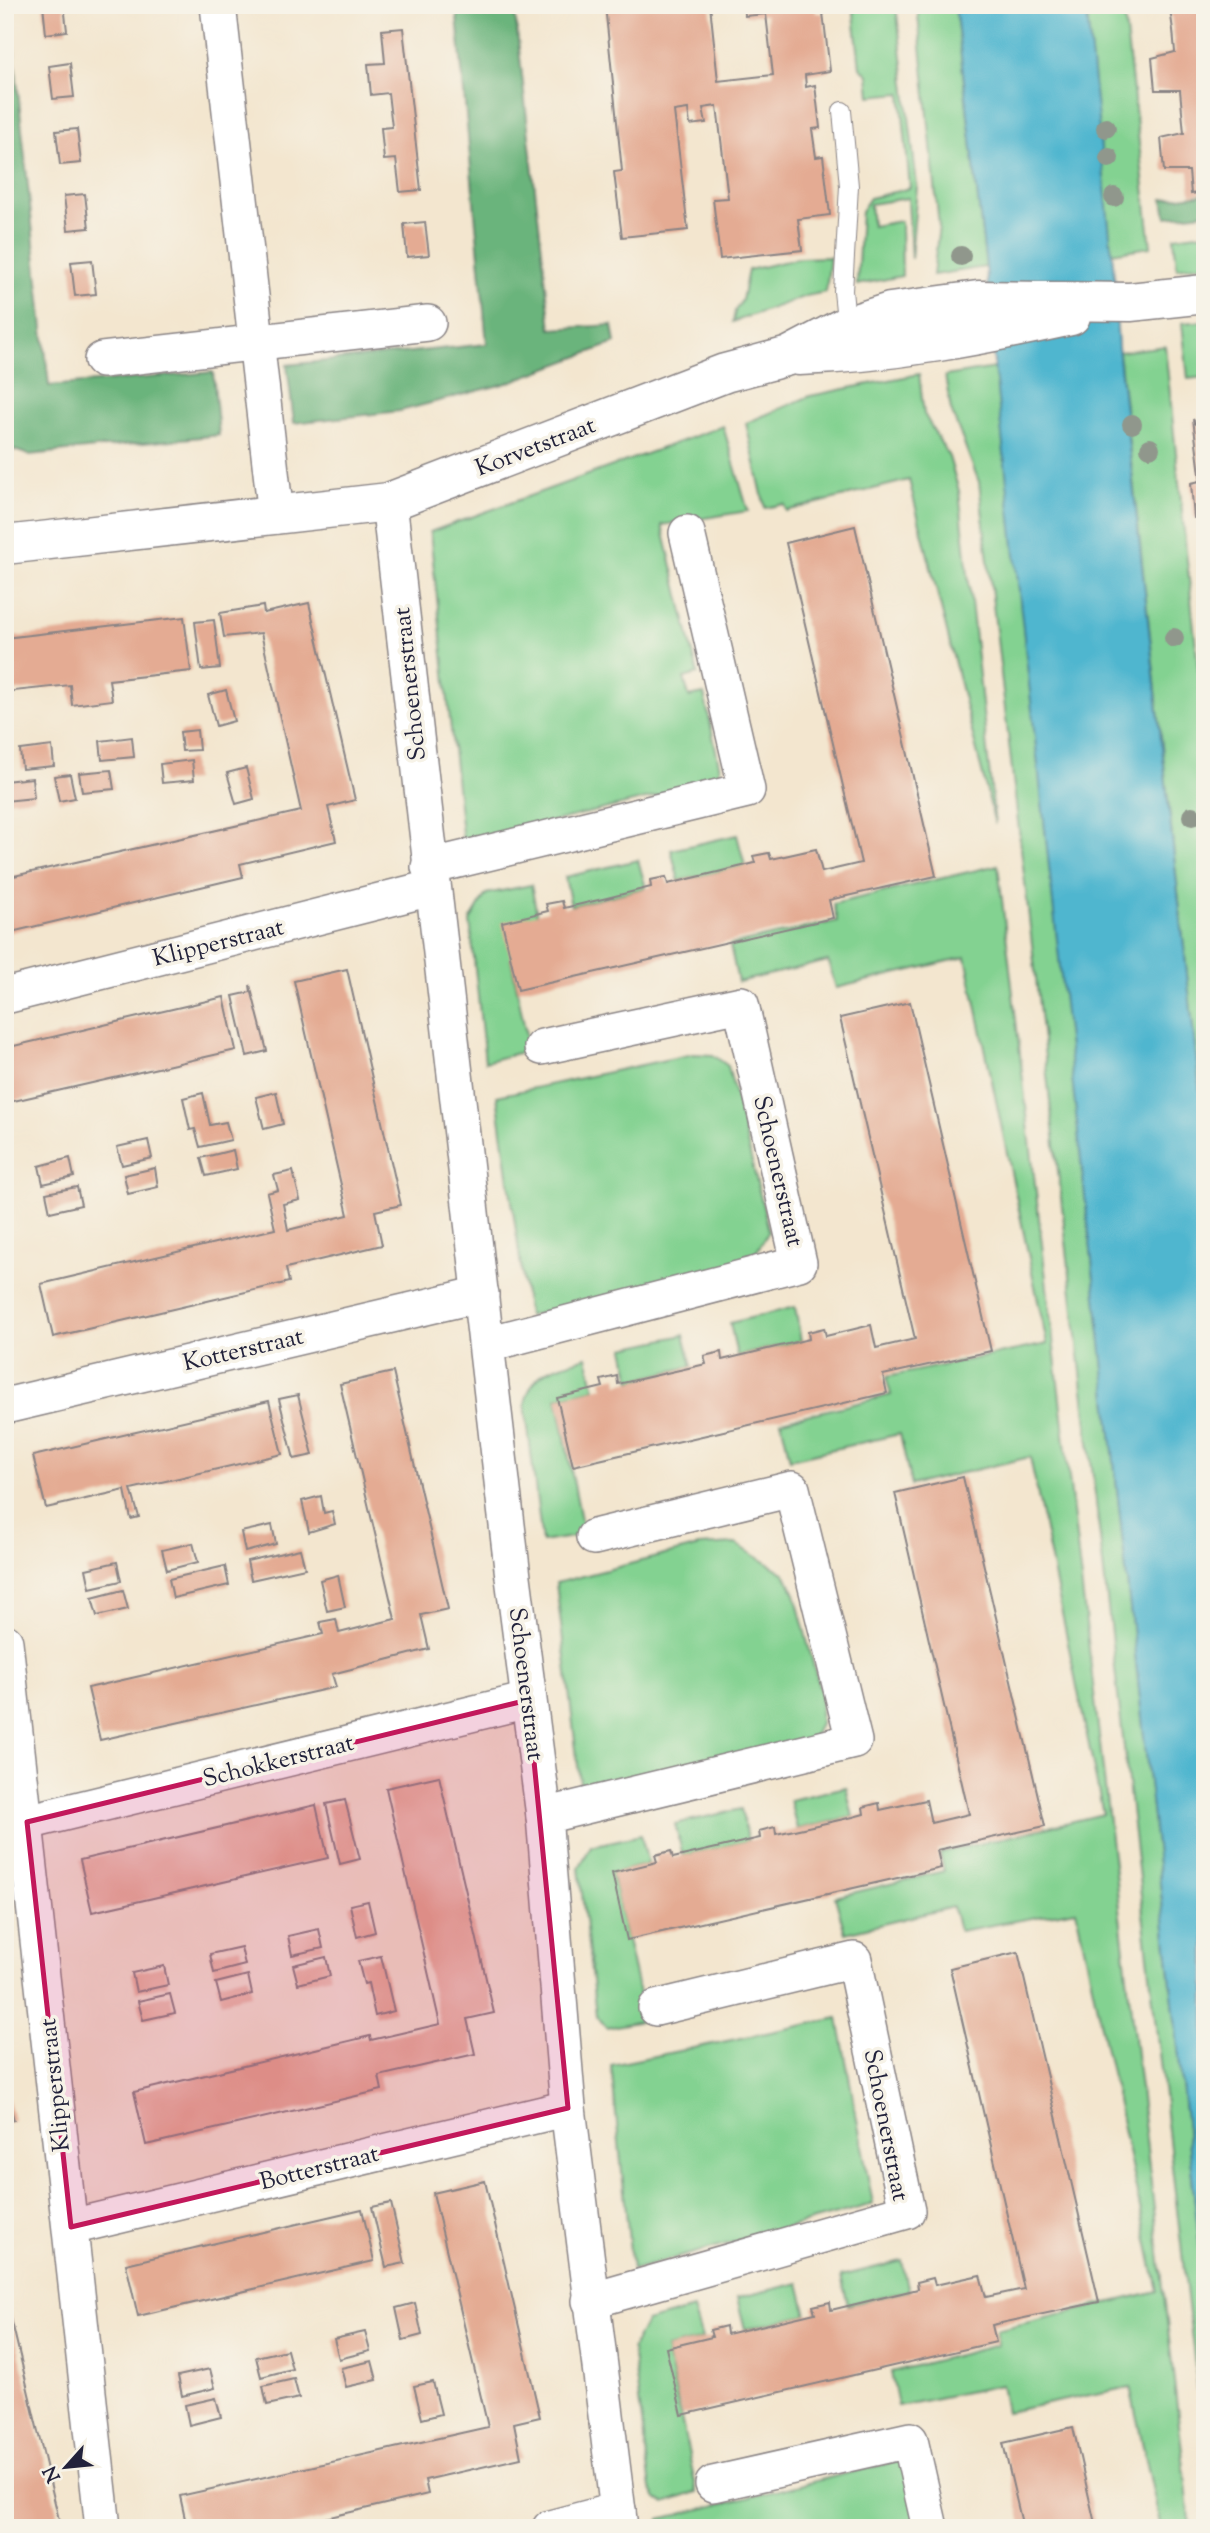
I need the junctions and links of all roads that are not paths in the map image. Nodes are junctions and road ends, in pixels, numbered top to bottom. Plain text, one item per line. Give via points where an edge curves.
1 (218, 5) edge
2 (842, 111) dead end
3 (1205, 294) edge
4 (428, 323) dead end
5 (848, 340) junction
6 (256, 344) junction
7 (102, 360) dead end
8 (388, 502) junction
9 (276, 516) junction
10 (687, 533) dead end
11 (5, 545) edge
12 (430, 877) junction
13 (5, 996) edge
14 (542, 1047) dead end
15 (481, 1294) junction
16 (488, 1344) junction
17 (5, 1406) edge
18 (594, 1537) dead end
19 (5, 1642) edge
20 (528, 1700) junction
21 (544, 1816) junction
22 (27, 1822) junction
23 (656, 2008) dead end
24 (568, 2108) junction
25 (71, 2227) junction
26 (590, 2301) junction
27 (713, 2484) dead end
28 (619, 2519) edge
29 (103, 2528) edge
30 (550, 2528) edge
31 (930, 2528) edge

1 - 6 street
2 - 5 lane via 849,186 843,291
3 - 5 street, Korvetstraat via 981,318
4 - 6 street
5 - 8 street, Korvetstraat via 725,373
6 - 7 street
6 - 9 street
8 - 9 street, Korvetstraat
8 - 12 street, Schoenerstraat
9 - 11 street, Korvetstraat
10 - 12 street via 747,790
12 - 13 street, Klipperstraat
12 - 15 street, Schoenerstraat
14 - 16 street, Schoenerstraat via 741,1004 799,1263
15 - 16 street, Schoenerstraat
15 - 17 street, Kotterstraat
16 - 20 street, Schoenerstraat
18 - 21 street via 792,1489 854,1741
19 - 22 street, Klipperstraat
20 - 21 street, Schoenerstraat
20 - 22 street, Schokkerstraat
21 - 24 street, Schoenerstraat
22 - 25 street, Klipperstraat
23 - 26 street, Schoenerstraat via 853,1960 907,2211
24 - 25 street, Botterstraat
24 - 26 street, Schoenerstraat
25 - 29 street, Klipperstraat
26 - 28 street, Schoenerstraat
27 - 31 street via 910,2440
28 - 30 street

